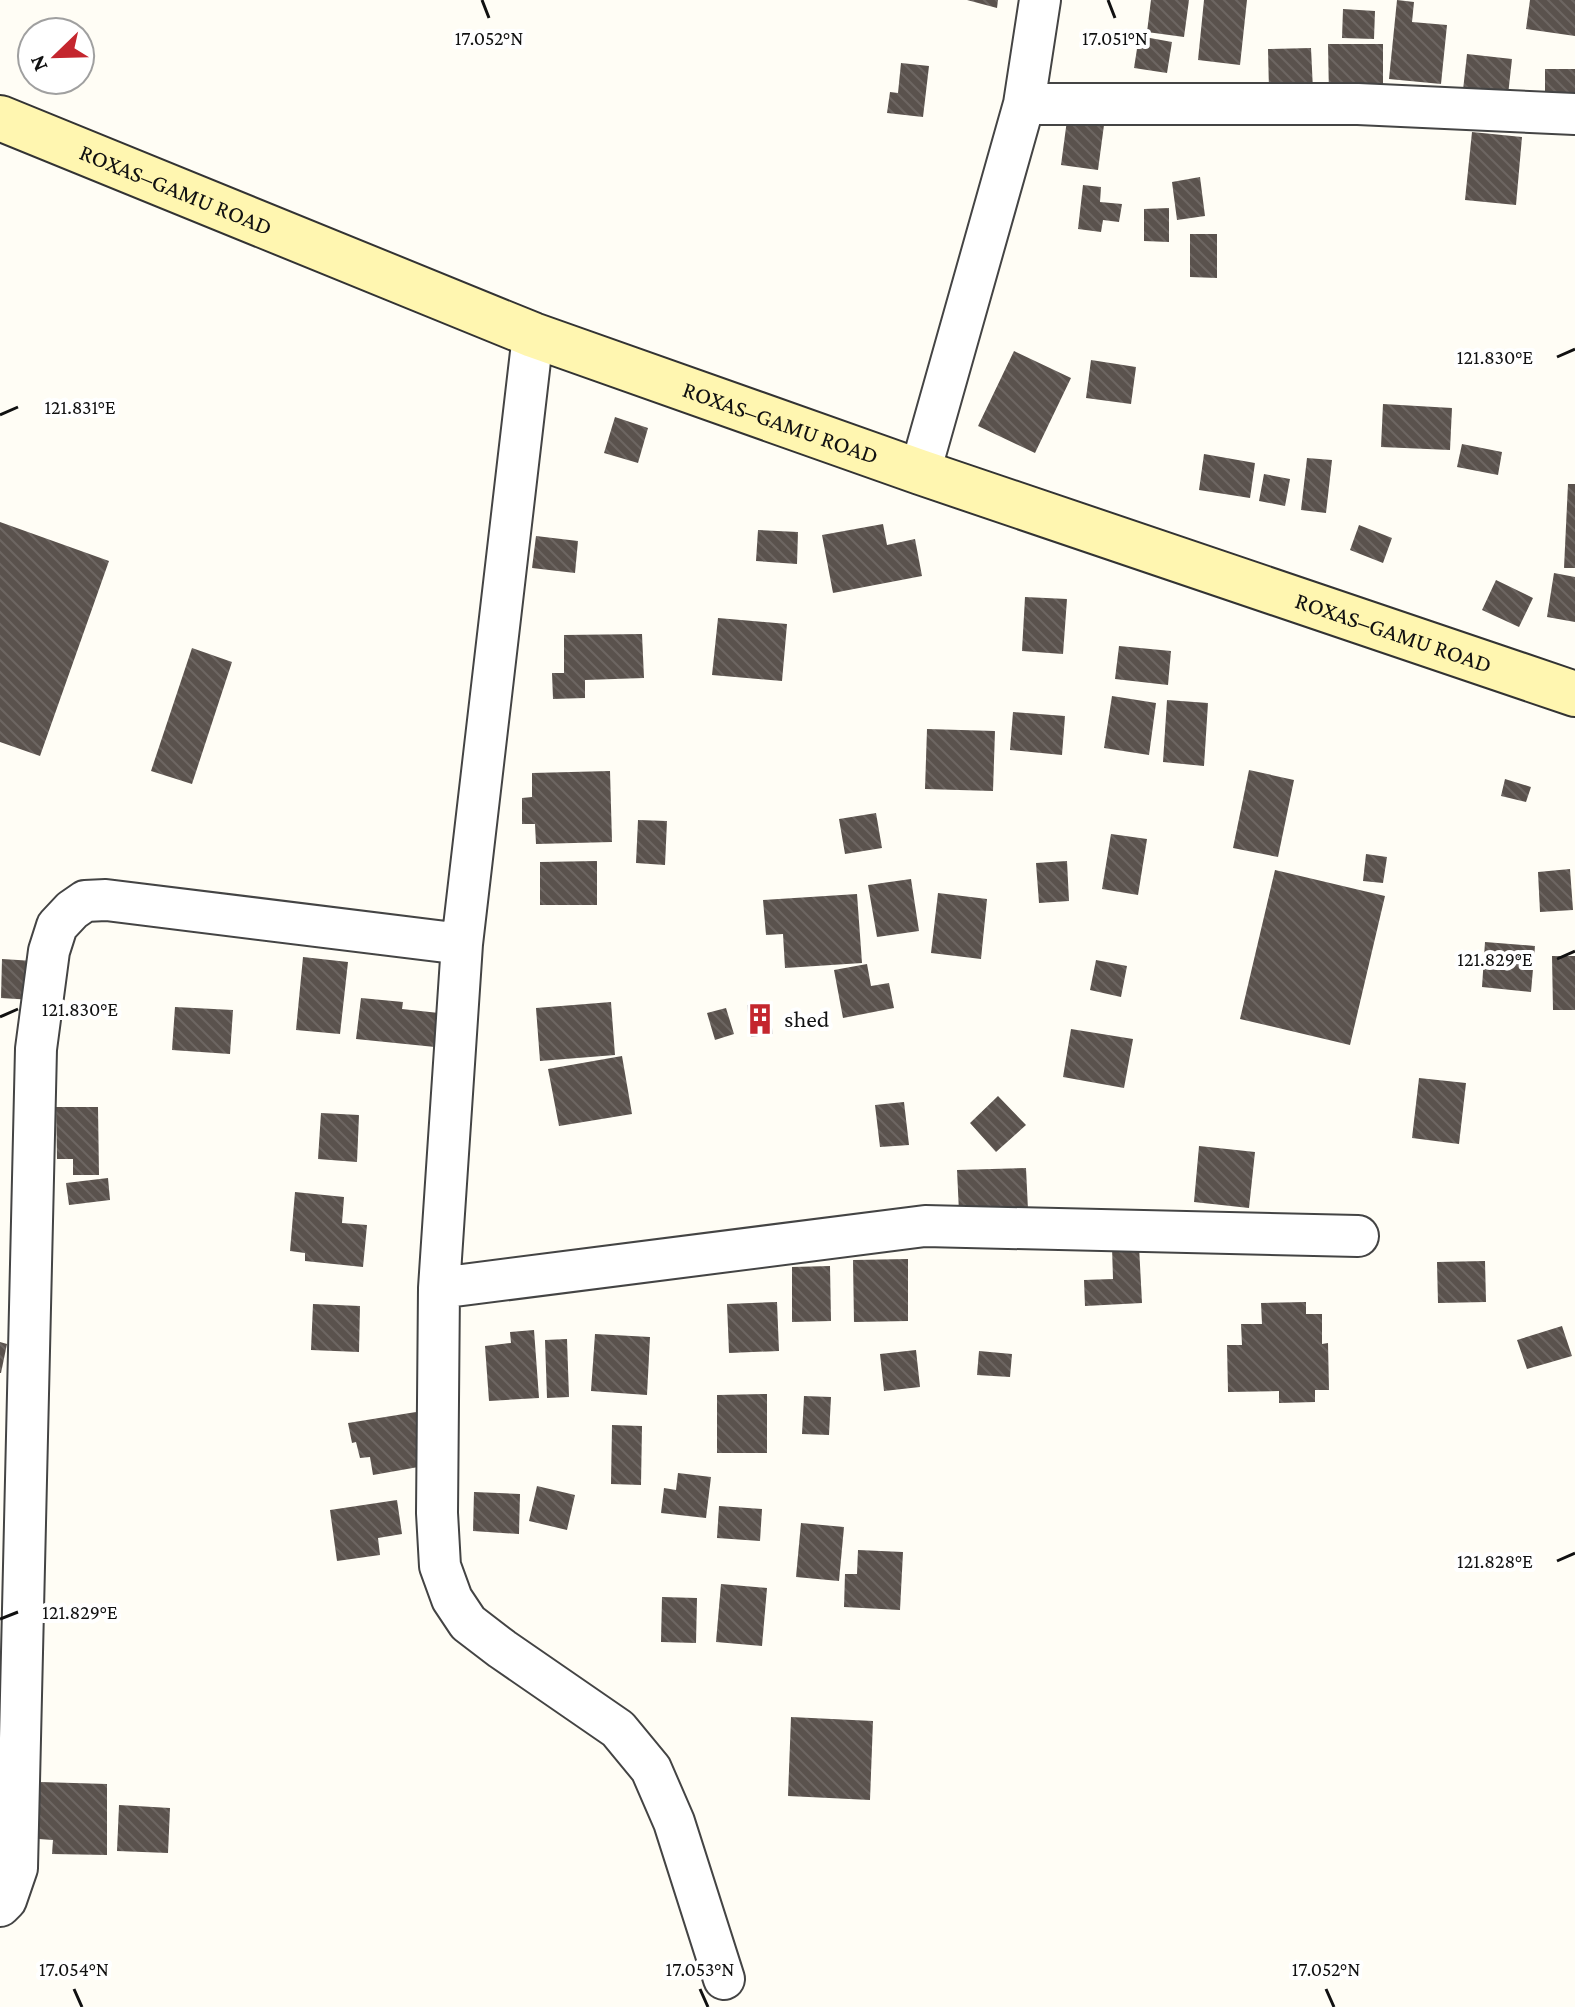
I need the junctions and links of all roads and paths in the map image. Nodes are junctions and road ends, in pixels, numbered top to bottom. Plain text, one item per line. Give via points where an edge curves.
1 (1040, 0) edge
2 (1024, 104) junction
3 (1575, 114) edge
4 (0, 118) edge
5 (533, 335) junction
6 (920, 472) junction
7 (1575, 694) edge
8 (462, 944) junction
9 (1358, 1236) dead end
10 (439, 1288) junction
11 (0, 1906) edge
12 (724, 1979) dead end

1 - 2 street
2 - 3 street via 1358,104
2 - 6 street
4 - 5 main road, ROXAS–GAMU ROAD
5 - 6 main road, ROXAS–GAMU ROAD
5 - 8 street
6 - 7 main road, ROXAS–GAMU ROAD
8 - 10 street
8 - 11 street via 106,900 85,901 57,926 36,1049 17,1868
9 - 10 street via 925,1226
10 - 12 street via 437,1513 440,1566 452,1599 468,1623 618,1729 651,1769 674,1822

